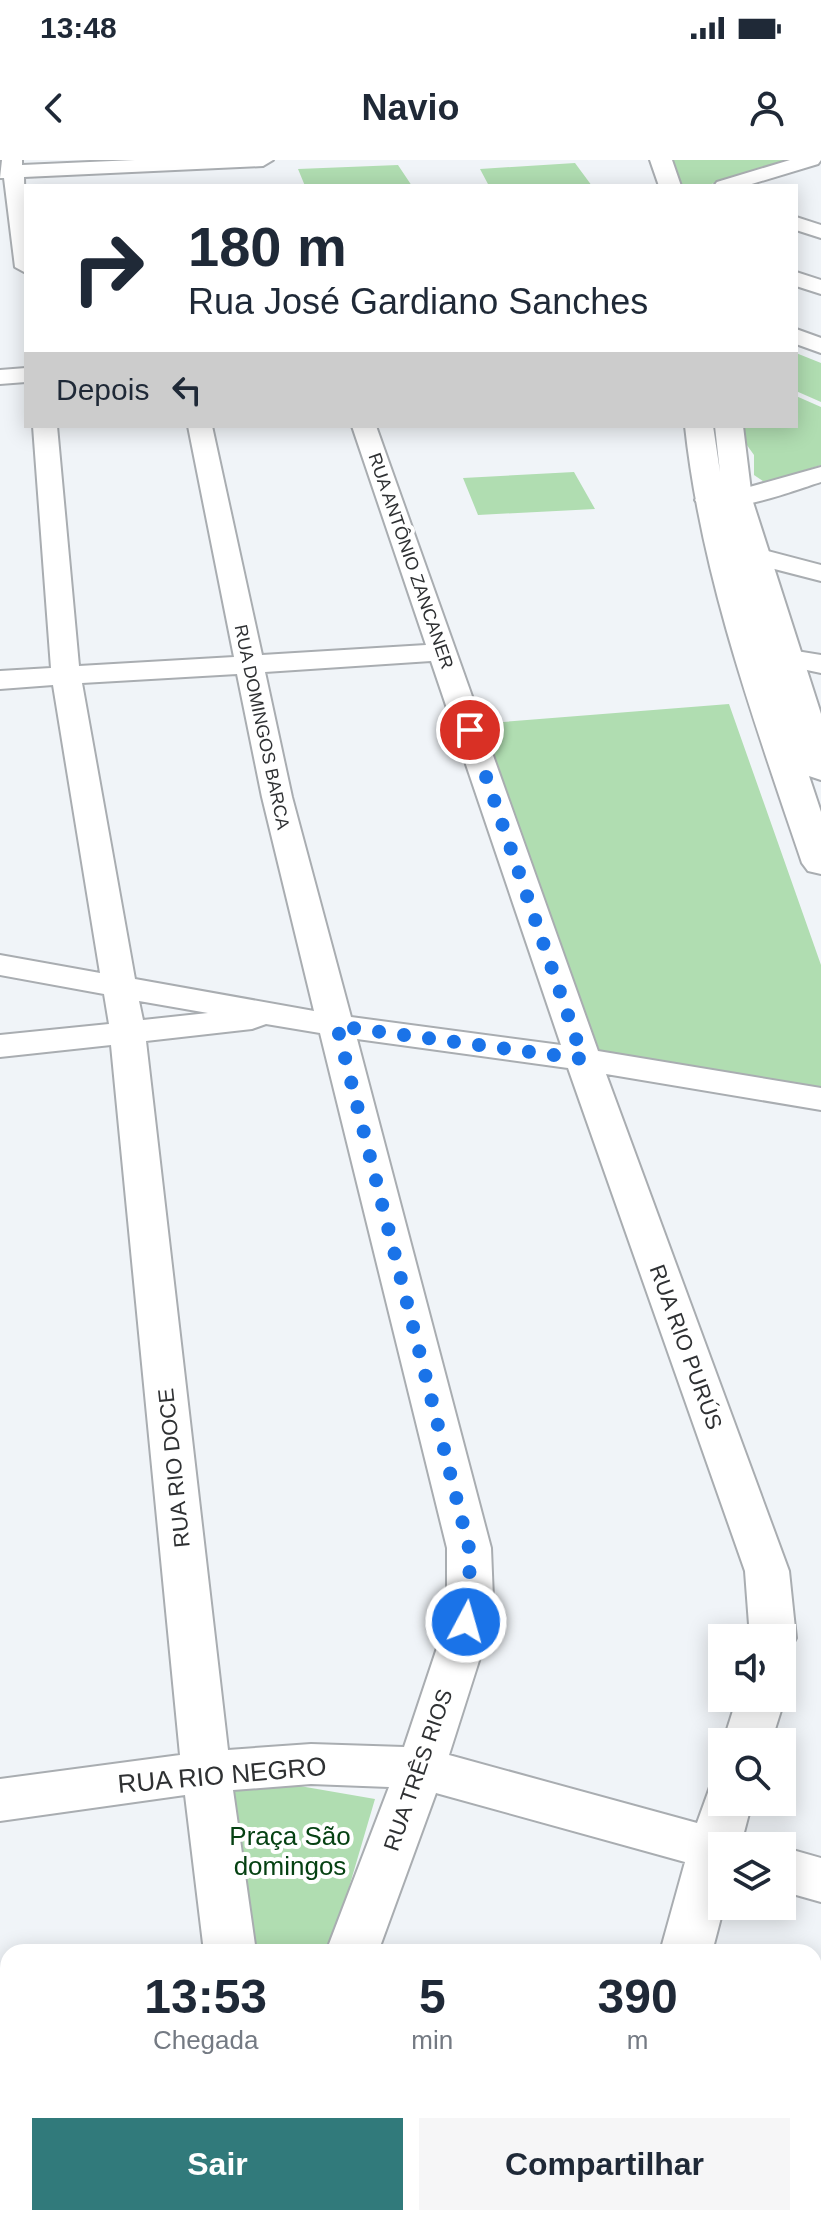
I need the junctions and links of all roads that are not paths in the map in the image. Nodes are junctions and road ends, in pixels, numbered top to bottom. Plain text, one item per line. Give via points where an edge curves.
1 (641, 160) edge
2 (661, 160) edge
3 (811, 160) edge
4 (136, 163) edge
5 (270, 164) edge
6 (9, 168) edge
7 (783, 168) junction
8 (821, 182) edge
9 (141, 184) edge
10 (647, 184) edge
11 (669, 184) edge
12 (731, 184) edge
13 (798, 224) edge
14 (821, 232) edge
15 (24, 255) edge
16 (798, 279) edge
17 (821, 288) edge
18 (798, 337) edge
19 (821, 346) edge
20 (24, 375) edge
21 (0, 377) edge
22 (45, 428) edge
23 (200, 428) edge
24 (365, 428) edge
25 (700, 428) edge
26 (729, 428) edge
27 (815, 481) edge
28 (722, 500) junction
29 (756, 556) junction
30 (821, 573) edge
31 (443, 652) junction
32 (784, 657) junction
33 (247, 664) junction
34 (821, 664) edge
35 (66, 676) junction
36 (0, 680) edge
37 (805, 756) edge
38 (821, 863) edge
39 (0, 965) edge
40 (117, 983) junction
41 (286, 1014) junction
42 (337, 1026) junction
43 (128, 1035) junction
44 (0, 1046) edge
45 (583, 1059) junction
46 (821, 1099) edge
47 (772, 1624) edge
48 (421, 1768) junction
49 (206, 1772) junction
50 (0, 1800) edge
51 (708, 1848) edge
52 (796, 1873) edge
53 (708, 1880) edge
54 (821, 1880) edge
55 (229, 1944) edge
56 (355, 1944) edge
57 (688, 1944) edge

1 - 10 main road
2 - 11 main road
3 - 7 street
4 - 5 street
4 - 6 street
4 - 9 street
6 - 15 street
7 - 8 street
7 - 12 street
13 - 14 street
16 - 17 street
18 - 19 street
20 - 21 street
22 - 35 street, RUA RIO DOCE
23 - 33 street, RUA DOMINGOS BARCA
24 - 31 street, RUA ANTÔNIO ZANCANER
25 - 28 main road
26 - 28 main road
27 - 28 street
28 - 29 main road
28 - 37 main road
29 - 30 street
29 - 32 main road
31 - 33 street
31 - 45 street, RUA ANTÔNIO ZANCANER
32 - 34 street
32 - 37 main road
33 - 35 street
33 - 42 street, RUA DOMINGOS BARCA via 302,903
35 - 36 street
35 - 40 street, RUA RIO DOCE
37 - 38 main road
39 - 40 street
40 - 41 street
40 - 43 street, RUA RIO DOCE
41 - 42 street
41 - 43 street
42 - 45 street
42 - 48 street, RUA TRÊS RIOS via 469,1548 470,1599 461,1645
43 - 44 street
43 - 49 street, RUA RIO DOCE
45 - 46 street
45 - 47 street, RUA RIO PURÚS via 767,1571
48 - 49 street, RUA RIO NEGRO via 311,1764
48 - 51 street, RUA RIO NEGRO
48 - 56 street, RUA TRÊS RIOS
49 - 50 street, RUA RIO NEGRO
49 - 55 street, RUA RIO DOCE
52 - 54 street
53 - 57 street

